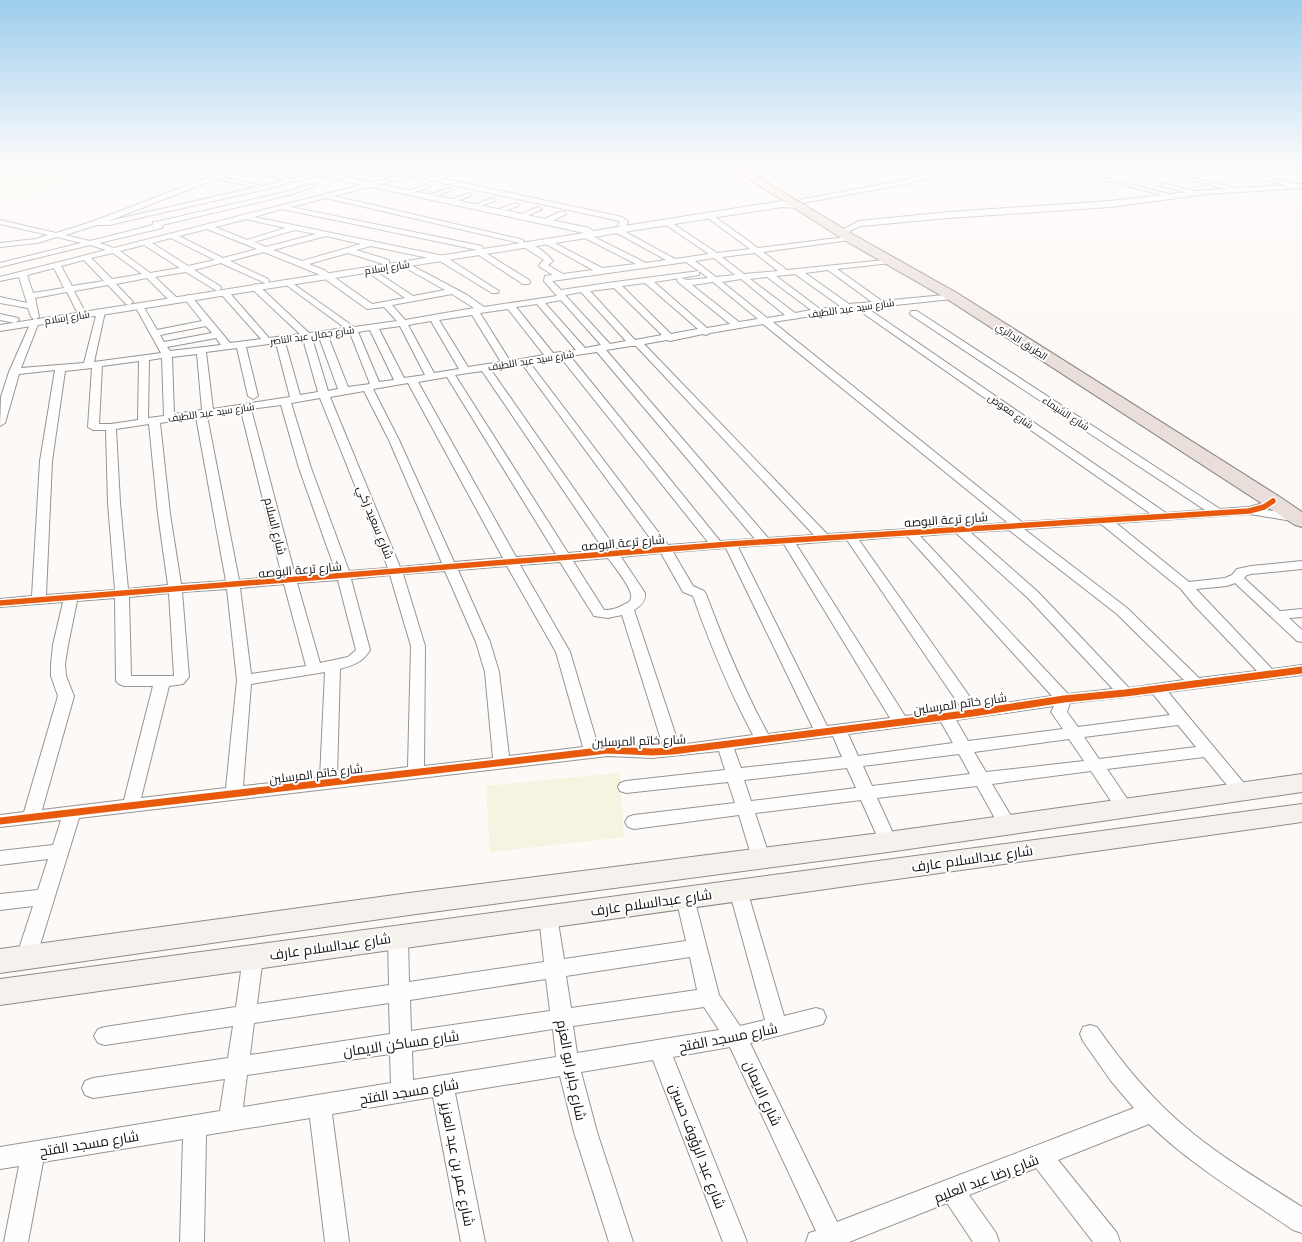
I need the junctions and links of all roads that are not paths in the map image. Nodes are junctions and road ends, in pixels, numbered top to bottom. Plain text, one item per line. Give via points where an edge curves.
1 (17, 226) joint
2 (87, 226) edge
3 (154, 226) edge
4 (162, 226) edge
5 (207, 226) joint
6 (286, 226) edge
7 (371, 226) edge
8 (452, 226) edge
9 (490, 226) edge
10 (564, 226) edge
11 (633, 226) edge
12 (637, 226) edge
13 (674, 226) edge
14 (724, 226) edge
15 (838, 226) edge
16 (838, 226) edge
17 (852, 226) edge
18 (856, 226) edge
19 (295, 228) junction
20 (620, 228) junction
21 (6, 230) dead end
22 (508, 230) dead end
23 (184, 232) junction
24 (591, 233) junction
25 (326, 234) junction
26 (853, 234) junction
27 (56, 235) junction
28 (172, 235) junction
29 (354, 240) junction
30 (547, 241) junction
31 (29, 242) junction
32 (91, 242) junction
33 (145, 242) junction
34 (247, 242) junction
35 (370, 243) junction
36 (523, 243) junction
37 (0, 246) edge
38 (335, 246) junction
39 (265, 249) junction
40 (37, 250) junction
41 (114, 250) junction
42 (348, 250) junction
43 (480, 250) junction
44 (755, 250) junction
45 (48, 253) junction
46 (428, 255) junction
47 (716, 256) junction
48 (86, 257) junction
49 (441, 258) junction
50 (0, 259) edge
51 (688, 259) junction
52 (223, 260) junction
53 (292, 260) junction
54 (69, 261) junction
55 (673, 261) junction
56 (891, 261) junction
57 (13, 262) junction
58 (386, 262) junction
59 (661, 263) junction
60 (56, 264) junction
61 (302, 264) junction
62 (405, 264) junction
63 (0, 265) edge
64 (644, 265) junction
65 (829, 267) junction
66 (732, 268) junction
67 (187, 269) junction
68 (369, 270) junction
69 (601, 271) junction
70 (798, 271) junction
71 (26, 272) junction
72 (705, 272) junction
73 (785, 272) junction
74 (325, 274) junction
75 (769, 274) junction
76 (149, 276) junction
77 (562, 276) junction
78 (677, 276) junction
79 (744, 277) junction
80 (0, 280) edge
81 (647, 280) junction
82 (715, 280) junction
83 (265, 281) junction
84 (288, 282) junction
85 (526, 282) dead end
86 (112, 283) junction
87 (685, 283) junction
88 (616, 284) junction
89 (255, 288) junction
90 (583, 289) junction
91 (69, 290) junction
92 (220, 290) junction
93 (453, 291) junction
94 (495, 291) dead end
95 (562, 295) junction
96 (30, 296) junction
97 (952, 296) junction
98 (172, 298) junction
99 (188, 298) junction
100 (412, 299) junction
101 (0, 300) edge
102 (539, 301) junction
103 (129, 302) junction
104 (879, 303) junction
105 (386, 304) junction
106 (510, 305) junction
107 (32, 306) junction
108 (139, 306) junction
109 (859, 306) junction
110 (476, 308) junction
111 (847, 308) junction
112 (80, 310) junction
113 (101, 312) junction
114 (819, 312) junction
115 (914, 313) dead end
116 (0, 317) edge
117 (794, 317) junction
118 (433, 318) junction
119 (15, 320) junction
120 (35, 320) junction
121 (401, 320) junction
122 (766, 321) junction
123 (0, 322) edge
124 (208, 323) junction
125 (738, 326) junction
126 (373, 327) junction
127 (0, 328) edge
128 (353, 330) junction
129 (706, 332) junction
130 (154, 333) junction
131 (323, 334) junction
132 (217, 335) junction
133 (307, 336) junction
134 (198, 338) junction
135 (670, 338) junction
136 (280, 339) junction
137 (267, 341) junction
138 (636, 343) junction
139 (241, 344) junction
140 (161, 345) junction
141 (227, 346) junction
142 (604, 349) junction
143 (203, 350) junction
144 (583, 352) junction
145 (167, 354) junction
146 (564, 355) junction
147 (551, 357) junction
148 (144, 358) junction
149 (524, 361) junction
150 (507, 364) junction
151 (93, 365) junction
152 (484, 367) junction
153 (60, 369) junction
154 (465, 370) junction
155 (14, 372) junction
156 (449, 373) junction
157 (431, 376) junction
158 (405, 380) junction
159 (372, 387) junction
160 (344, 391) junction
161 (324, 395) junction
162 (253, 396) dead end
163 (291, 400) junction
164 (245, 407) junction
165 (204, 413) junction
166 (169, 418) junction
167 (149, 421) junction
168 (0, 423) edge
169 (110, 427) junction
170 (1273, 500) junction
171 (1248, 511) junction
172 (1218, 513) junction
173 (1163, 516) junction
174 (1301, 516) edge
175 (1104, 520) junction
176 (1015, 526) junction
177 (958, 529) junction
178 (910, 532) junction
179 (850, 536) junction
180 (824, 538) junction
181 (788, 541) junction
182 (765, 542) junction
183 (724, 545) junction
184 (665, 550) junction
185 (612, 554) junction
186 (565, 558) junction
187 (512, 562) junction
188 (1302, 565) edge
189 (451, 568) junction
190 (396, 572) junction
191 (344, 576) junction
192 (1237, 578) junction
193 (289, 581) junction
194 (233, 585) junction
195 (1186, 586) junction
196 (175, 590) junction
197 (122, 594) junction
198 (71, 598) junction
199 (39, 600) junction
200 (0, 603) edge
201 (627, 609) junction
202 (1302, 613) edge
203 (1278, 615) junction
204 (1302, 638) edge
205 (333, 666) junction
206 (314, 669) junction
207 (1302, 670) edge
208 (1269, 675) junction
209 (244, 680) junction
210 (162, 682) junction
211 (1196, 684) junction
212 (1156, 689) junction
213 (1125, 693) junction
214 (1064, 700) junction
215 (974, 713) junction
216 (946, 717) junction
217 (1182, 719) junction
218 (901, 723) junction
219 (831, 732) junction
220 (1074, 734) junction
221 (763, 740) junction
222 (725, 745) junction
223 (964, 748) junction
224 (673, 751) junction
225 (1208, 751) junction
226 (592, 752) junction
227 (502, 762) junction
228 (853, 762) junction
229 (1095, 765) junction
230 (416, 772) junction
231 (735, 775) junction
232 (981, 779) junction
233 (328, 783) junction
234 (1302, 783) edge
235 (626, 787) dead end
236 (1242, 792) junction
237 (234, 794) junction
238 (867, 794) junction
239 (131, 805) junction
240 (746, 809) junction
241 (1125, 809) junction
242 (72, 812) junction
243 (1302, 813) edge
244 (31, 817) junction
245 (0, 821) edge
246 (634, 822) dead end
247 (1008, 826) junction
248 (888, 842) junction
249 (60, 851) junction
250 (0, 858) edge
251 (761, 858) junction
252 (738, 890) junction
253 (45, 897) junction
254 (685, 898) junction
255 (0, 902) edge
256 (409, 904) junction
257 (362, 911) junction
258 (548, 916) junction
259 (406, 936) junction
260 (363, 942) junction
261 (697, 948) junction
262 (253, 957) junction
263 (26, 958) junction
264 (0, 961) edge
265 (555, 969) junction
266 (0, 992) edge
267 (400, 992) junction
268 (710, 997) junction
269 (245, 1015) junction
270 (816, 1017) dead end
271 (562, 1019) junction
272 (777, 1027) junction
273 (1090, 1034) dead end
274 (105, 1036) dead end
275 (736, 1037) junction
276 (401, 1043) junction
277 (660, 1050) junction
278 (568, 1065) junction
279 (238, 1067) junction
280 (442, 1086) junction
281 (93, 1088) dead end
282 (402, 1092) junction
283 (320, 1105) junction
284 (1152, 1112) junction
285 (230, 1120) junction
286 (195, 1126) junction
287 (33, 1152) junction
288 (1041, 1156) junction
289 (0, 1158) edge
290 (953, 1190) junction
291 (1302, 1221) edge
292 (828, 1241) edge
293 (16, 1242) edge
294 (192, 1242) edge
295 (337, 1242) edge
296 (473, 1242) edge
297 (621, 1242) edge
298 (735, 1242) edge
299 (987, 1242) edge
300 (1108, 1242) edge

1 - 21 street
1 - 27 street
2 - 27 street
3 - 32 street
4 - 23 street
5 - 23 street
5 - 34 street
6 - 19 street
7 - 43 street
8 - 36 street
9 - 22 street
10 - 24 street
11 - 20 street, شارع إسلام
12 - 20 street, شارع إسلام
13 - 47 street
14 - 44 street
15 - 26 highway, الطريق الدائري
16 - 26 highway, الطريق الدائري
17 - 26 street
18 - 26 street
19 - 25 street
19 - 34 street
20 - 24 street, شارع إسلام
20 - 55 street
23 - 28 street
24 - 30 street, شارع إسلام
24 - 36 street, شارع إسلام
24 - 64 street
25 - 29 street
25 - 39 street
26 - 44 street
26 - 56 highway, الطريق الدائري
26 - 174 highway, الطريق الدائري via 1110,388
27 - 31 street
27 - 32 street
28 - 33 street
28 - 52 street
29 - 35 street
29 - 38 street
30 - 36 street, شارع إسلام
30 - 69 street
31 - 37 street
31 - 40 street
32 - 41 street
32 - 45 street
33 - 41 street
33 - 67 street
34 - 39 street
35 - 42 street
35 - 46 street
36 - 43 street, شارع إسلام
36 - 77 street via 545,256 549,261 543,265
38 - 42 street
38 - 53 street
39 - 52 street
39 - 53 street
40 - 45 street
40 - 50 street
41 - 48 street
41 - 76 street
42 - 58 street
42 - 61 street
43 - 46 street, شارع إسلام
43 - 49 street, شارع إسلام
43 - 85 street
44 - 47 street
44 - 73 street
45 - 54 street
45 - 57 street
46 - 49 street
46 - 58 street, شارع إسلام
47 - 51 street
47 - 66 street
48 - 54 street
48 - 86 street
49 - 62 street, شارع إسلام
49 - 94 street
51 - 55 street
51 - 72 street
52 - 67 street
52 - 83 street
53 - 61 street
54 - 60 street
55 - 59 street
56 - 65 street
56 - 97 highway, الطريق الدائري
57 - 63 street
57 - 71 street
58 - 74 street, شارع إسلام
59 - 64 street
59 - 78 street
60 - 71 street
60 - 91 street
61 - 74 street
62 - 68 street, شارع إسلام
62 - 93 street
64 - 69 street
65 - 70 street
65 - 104 street
66 - 72 street, شارع جمال عبد الناصر
66 - 79 street
67 - 76 street
67 - 92 street
68 - 74 street, شارع إسلام
68 - 100 street
69 - 77 street
70 - 73 street
70 - 111 street
71 - 80 street
71 - 96 street
72 - 78 street, شارع جمال عبد الناصر
72 - 82 street
73 - 75 street
74 - 83 street, شارع إسلام
74 - 84 street, شارع إسلام
74 - 105 street via 367,306
75 - 79 street
75 - 114 street
76 - 86 street
76 - 98 street
77 - 95 street via 547,280
78 - 81 street, شارع جمال عبد الناصر
78 - 87 street
79 - 82 street
79 - 117 street
81 - 88 street, شارع جمال عبد الناصر
81 - 129 street
82 - 87 street
82 - 122 street
83 - 92 street, شارع إسلام
84 - 89 street, شارع إسلام
84 - 128 street
86 - 91 street
86 - 103 street
87 - 125 street
88 - 90 street, شارع جمال عبد الناصر
88 - 135 street
89 - 92 street, شارع إسلام
89 - 133 street
90 - 95 street, شارع جمال عبد الناصر
90 - 138 street
91 - 96 street
91 - 112 street
92 - 98 street, شارع إسلام
92 - 99 street, شارع إسلام
92 - 137 street
93 - 100 street
93 - 110 street
95 - 102 street, شارع جمال عبد الناصر
95 - 142 street
96 - 107 street
97 - 104 street, شارع سيد عبد اللطيف
97 - 170 highway, الطريق الدائري
98 - 99 street, شارع إسلام
98 - 103 street, شارع إسلام
98 - 108 street, شارع إسلام
99 - 124 street
100 - 105 street
101 - 107 street
102 - 106 street, شارع جمال عبد الناصر
102 - 144 street
103 - 112 street, شارع إسلام
104 - 109 street, شارع سيد عبد اللطيف
105 - 121 street
106 - 110 street, شارع جمال عبد الناصر
106 - 147 street
107 - 120 street
108 - 113 street, شارع إسلام
108 - 130 street
109 - 111 street, شارع سيد عبد اللطيف
109 - 173 street, شارع معوض
110 - 118 street, شارع جمال عبد الناصر
110 - 121 street
110 - 150 street
111 - 114 street, شارع سيد عبد اللطيف
112 - 120 street, شارع إسلام
113 - 120 street, شارع إسلام
113 - 151 street
114 - 117 street, شارع سيد عبد اللطيف
115 - 172 street, شارع الشيماء
116 - 119 street
117 - 122 street, شارع سيد عبد اللطيف
118 - 121 street, شارع جمال عبد الناصر
118 - 154 street
119 - 120 street, شارع إسلام
119 - 123 street, شارع إسلام
120 - 127 street, شارع إسلام
120 - 155 street
121 - 126 street, شارع جمال عبد الناصر
121 - 157 street
122 - 125 street, شارع سيد عبد اللطيف
122 - 176 street
124 - 130 street
124 - 132 street
125 - 129 street, شارع سيد عبد اللطيف
126 - 128 street, شارع جمال عبد الناصر
126 - 158 street
128 - 131 street, شارع جمال عبد الناصر
128 - 159 street
129 - 135 street, شارع سيد عبد اللطيف
130 - 140 street
131 - 133 street, شارع جمال عبد الناصر
131 - 160 street
132 - 134 street
132 - 141 street
133 - 136 street, شارع جمال عبد الناصر
133 - 161 street, شارع سعيد زكي
134 - 140 street
134 - 143 street
135 - 138 street, شارع سيد عبد اللطيف
136 - 137 street, شارع جمال عبد الناصر
136 - 163 street
137 - 139 street, شارع جمال عبد الناصر
138 - 142 street, شارع سيد عبد اللطيف
138 - 180 street
139 - 141 street, شارع جمال عبد الناصر
139 - 162 street
140 - 145 street
141 - 143 street, شارع جمال عبد الناصر
142 - 144 street, شارع سيد عبد اللطيف
142 - 182 street
143 - 145 street, شارع جمال عبد الناصر
143 - 165 street
144 - 146 street, شارع سيد عبد اللطيف
145 - 148 street, شارع جمال عبد الناصر
145 - 166 street
146 - 147 street, شارع سيد عبد اللطيف
146 - 183 street
147 - 149 street, شارع سيد عبد اللطيف
148 - 151 street, شارع جمال عبد الناصر
148 - 167 street
149 - 150 street, شارع سيد عبد اللطيف
149 - 184 street
150 - 152 street, شارع سيد عبد اللطيف
151 - 153 street, شارع جمال عبد الناصر
151 - 169 street via 93,426
152 - 154 street, شارع سيد عبد اللطيف
152 - 185 street
153 - 155 street, شارع جمال عبد الناصر via 56,367
153 - 199 street via 46,461
154 - 156 street, شارع سيد عبد اللطيف
155 - 168 street
156 - 157 street, شارع سيد عبد اللطيف
156 - 186 street
157 - 158 street, شارع سيد عبد اللطيف
158 - 159 street, شارع سيد عبد اللطيف
158 - 187 street
159 - 160 street, شارع سيد عبد اللطيف
159 - 189 street
160 - 161 street, شارع سيد عبد اللطيف
161 - 163 street, شارع سيد عبد اللطيف
161 - 190 street, شارع سعيد زكي
163 - 164 street, شارع سيد عبد اللطيف
163 - 191 street via 305,468
164 - 165 street, شارع سيد عبد اللطيف
164 - 193 street, شارع السلام
165 - 166 street, شارع سيد عبد اللطيف
165 - 194 street
166 - 167 street, شارع سيد عبد اللطيف
167 - 169 street, شارع سيد عبد اللطيف
167 - 196 street
169 - 197 street
170 - 171 street via 1264,507
170 - 174 highway, الطريق الدائري
171 - 172 street, شارع ترعة البوصه
171 - 174 street
172 - 173 street, شارع ترعة البوصه
173 - 175 street, شارع ترعة البوصه
175 - 176 street, شارع ترعة البوصه
175 - 195 street
176 - 177 street, شارع ترعة البوصه
176 - 211 street via 1122,611
177 - 178 street, شارع ترعة البوصه
177 - 213 street via 1033,595
178 - 179 street, شارع ترعة البوصه
178 - 214 street
179 - 180 street, شارع ترعة البوصه
179 - 215 street
180 - 181 street, شارع ترعة البوصه
181 - 182 street, شارع ترعة البوصه
181 - 218 street
182 - 183 street, شارع ترعة البوصه
183 - 184 street, شارع ترعة البوصه
183 - 219 street
184 - 185 street, شارع ترعة البوصه
184 - 221 street via 688,589 699,594 742,700
185 - 186 street, شارع ترعة البوصه
185 - 201 street via 639,594 635,604
186 - 187 street, شارع ترعة البوصه
186 - 201 street via 599,613 604,615
187 - 189 street, شارع ترعة البوصه
187 - 226 street via 562,652
188 - 192 street via 1251,570 1242,572
189 - 190 street, شارع ترعة البوصه
189 - 227 street via 483,642 492,672
190 - 191 street, شارع ترعة البوصه
190 - 230 street, شارع سعيد زكي via 418,646
191 - 193 street, شارع ترعة البوصه
191 - 205 street via 363,650 353,660
192 - 195 street via 1227,582
192 - 203 street
193 - 194 street, شارع ترعة البوصه
193 - 206 street, شارع السلام
194 - 196 street, شارع ترعة البوصه
194 - 209 street
195 - 208 street
196 - 197 street, شارع ترعة البوصه
196 - 210 street via 182,677 178,681
197 - 198 street, شارع ترعة البوصه
197 - 210 street via 124,681
198 - 199 street, شارع ترعة البوصه
198 - 244 street via 61,643 58,672 66,696
199 - 200 street, شارع ترعة البوصه
201 - 224 street
202 - 203 street
203 - 204 street
205 - 206 street
205 - 233 street
206 - 209 street
207 - 208 street, شارع خاتم المرسلين
208 - 211 street, شارع خاتم المرسلين
209 - 237 street
210 - 239 street
211 - 212 street, شارع خاتم المرسلين
212 - 213 street, شارع خاتم المرسلين
212 - 217 street
213 - 214 street, شارع خاتم المرسلين
214 - 215 street, شارع خاتم المرسلين
214 - 220 street via 1059,712
215 - 216 street, شارع خاتم المرسلين
216 - 218 street, شارع خاتم المرسلين
216 - 223 street
217 - 220 street
217 - 225 street
218 - 219 street, شارع خاتم المرسلين
219 - 221 street, شارع خاتم المرسلين
219 - 228 street
220 - 223 street
220 - 229 street
221 - 222 street, شارع خاتم المرسلين
222 - 224 street, شارع خاتم المرسلين
222 - 231 street
223 - 228 street
223 - 232 street
224 - 226 street, شارع خاتم المرسلين
225 - 229 street
225 - 236 street
226 - 227 street, شارع خاتم المرسلين
227 - 230 street, شارع خاتم المرسلين
228 - 231 street
228 - 238 street
229 - 232 street
229 - 241 street
230 - 233 street, شارع خاتم المرسلين
231 - 235 street
231 - 240 street
232 - 238 street
232 - 247 street
233 - 237 street, شارع خاتم المرسلين
234 - 236 main road
236 - 241 main road
237 - 239 street, شارع خاتم المرسلين
238 - 240 street
238 - 248 street
239 - 242 street, شارع خاتم المرسلين
240 - 246 street
240 - 251 street
241 - 247 main road
242 - 244 street, شارع خاتم المرسلين
242 - 249 street
243 - 252 main road, شارع عبدالسلام عارف
244 - 245 street, شارع خاتم المرسلين
247 - 248 main road
248 - 251 main road
249 - 250 street
249 - 253 street
251 - 256 main road
252 - 254 main road, شارع عبدالسلام عارف
252 - 272 street
253 - 255 street
253 - 263 street
254 - 258 main road, شارع عبدالسلام عارف
254 - 261 street, شارع الايمان
256 - 257 main road
256 - 259 main road via 400,915
257 - 260 main road via 368,914 373,924 372,930
257 - 263 main road
258 - 259 main road, شارع عبدالسلام عارف
258 - 265 street, شارع جابر ابو العزم
259 - 260 main road, شارع عبدالسلام عارف
259 - 267 street
260 - 262 main road, شارع عبدالسلام عارف
261 - 265 street
261 - 268 street, شارع الايمان
262 - 266 main road, شارع عبدالسلام عارف
262 - 269 street
263 - 264 main road
265 - 267 street
265 - 271 street, شارع جابر ابو العزم
267 - 269 street
267 - 276 street
268 - 271 street, شارع مساكن الايمان
268 - 275 street, شارع الايمان via 716,1010
269 - 274 street
269 - 279 street
270 - 272 street, شارع مسجد الفتح
271 - 276 street, شارع مساكن الايمان
271 - 278 street, شارع جابر ابو العزم
272 - 275 street, شارع مسجد الفتح
273 - 284 street via 1117,1073
275 - 277 street, شارع مسجد الفتح
275 - 292 street, شارع الايمان
276 - 279 street, شارع مساكن الايمان
276 - 282 street
277 - 278 street, شارع مسجد الفتح
277 - 298 street, شارع عبد الرؤوف حسين
278 - 280 street, شارع مسجد الفتح
278 - 297 street, شارع جابر ابو العزم via 579,1110
279 - 281 street, شارع مساكن الايمان
279 - 285 street
280 - 282 street, شارع مسجد الفتح
280 - 296 street, شارع عمر بن عبد العزيز
282 - 283 street, شارع مسجد الفتح
283 - 285 street, شارع مسجد الفتح
283 - 295 street
284 - 288 street, شارع رضا عبد العليم
284 - 291 street via 1201,1154
285 - 286 street, شارع مسجد الفتح
286 - 287 street, شارع مسجد الفتح
286 - 294 street
287 - 289 street, شارع مسجد الفتح
287 - 293 street
288 - 290 street, شارع رضا عبد العليم
288 - 300 street
290 - 292 street, شارع رضا عبد العليم
290 - 299 street

